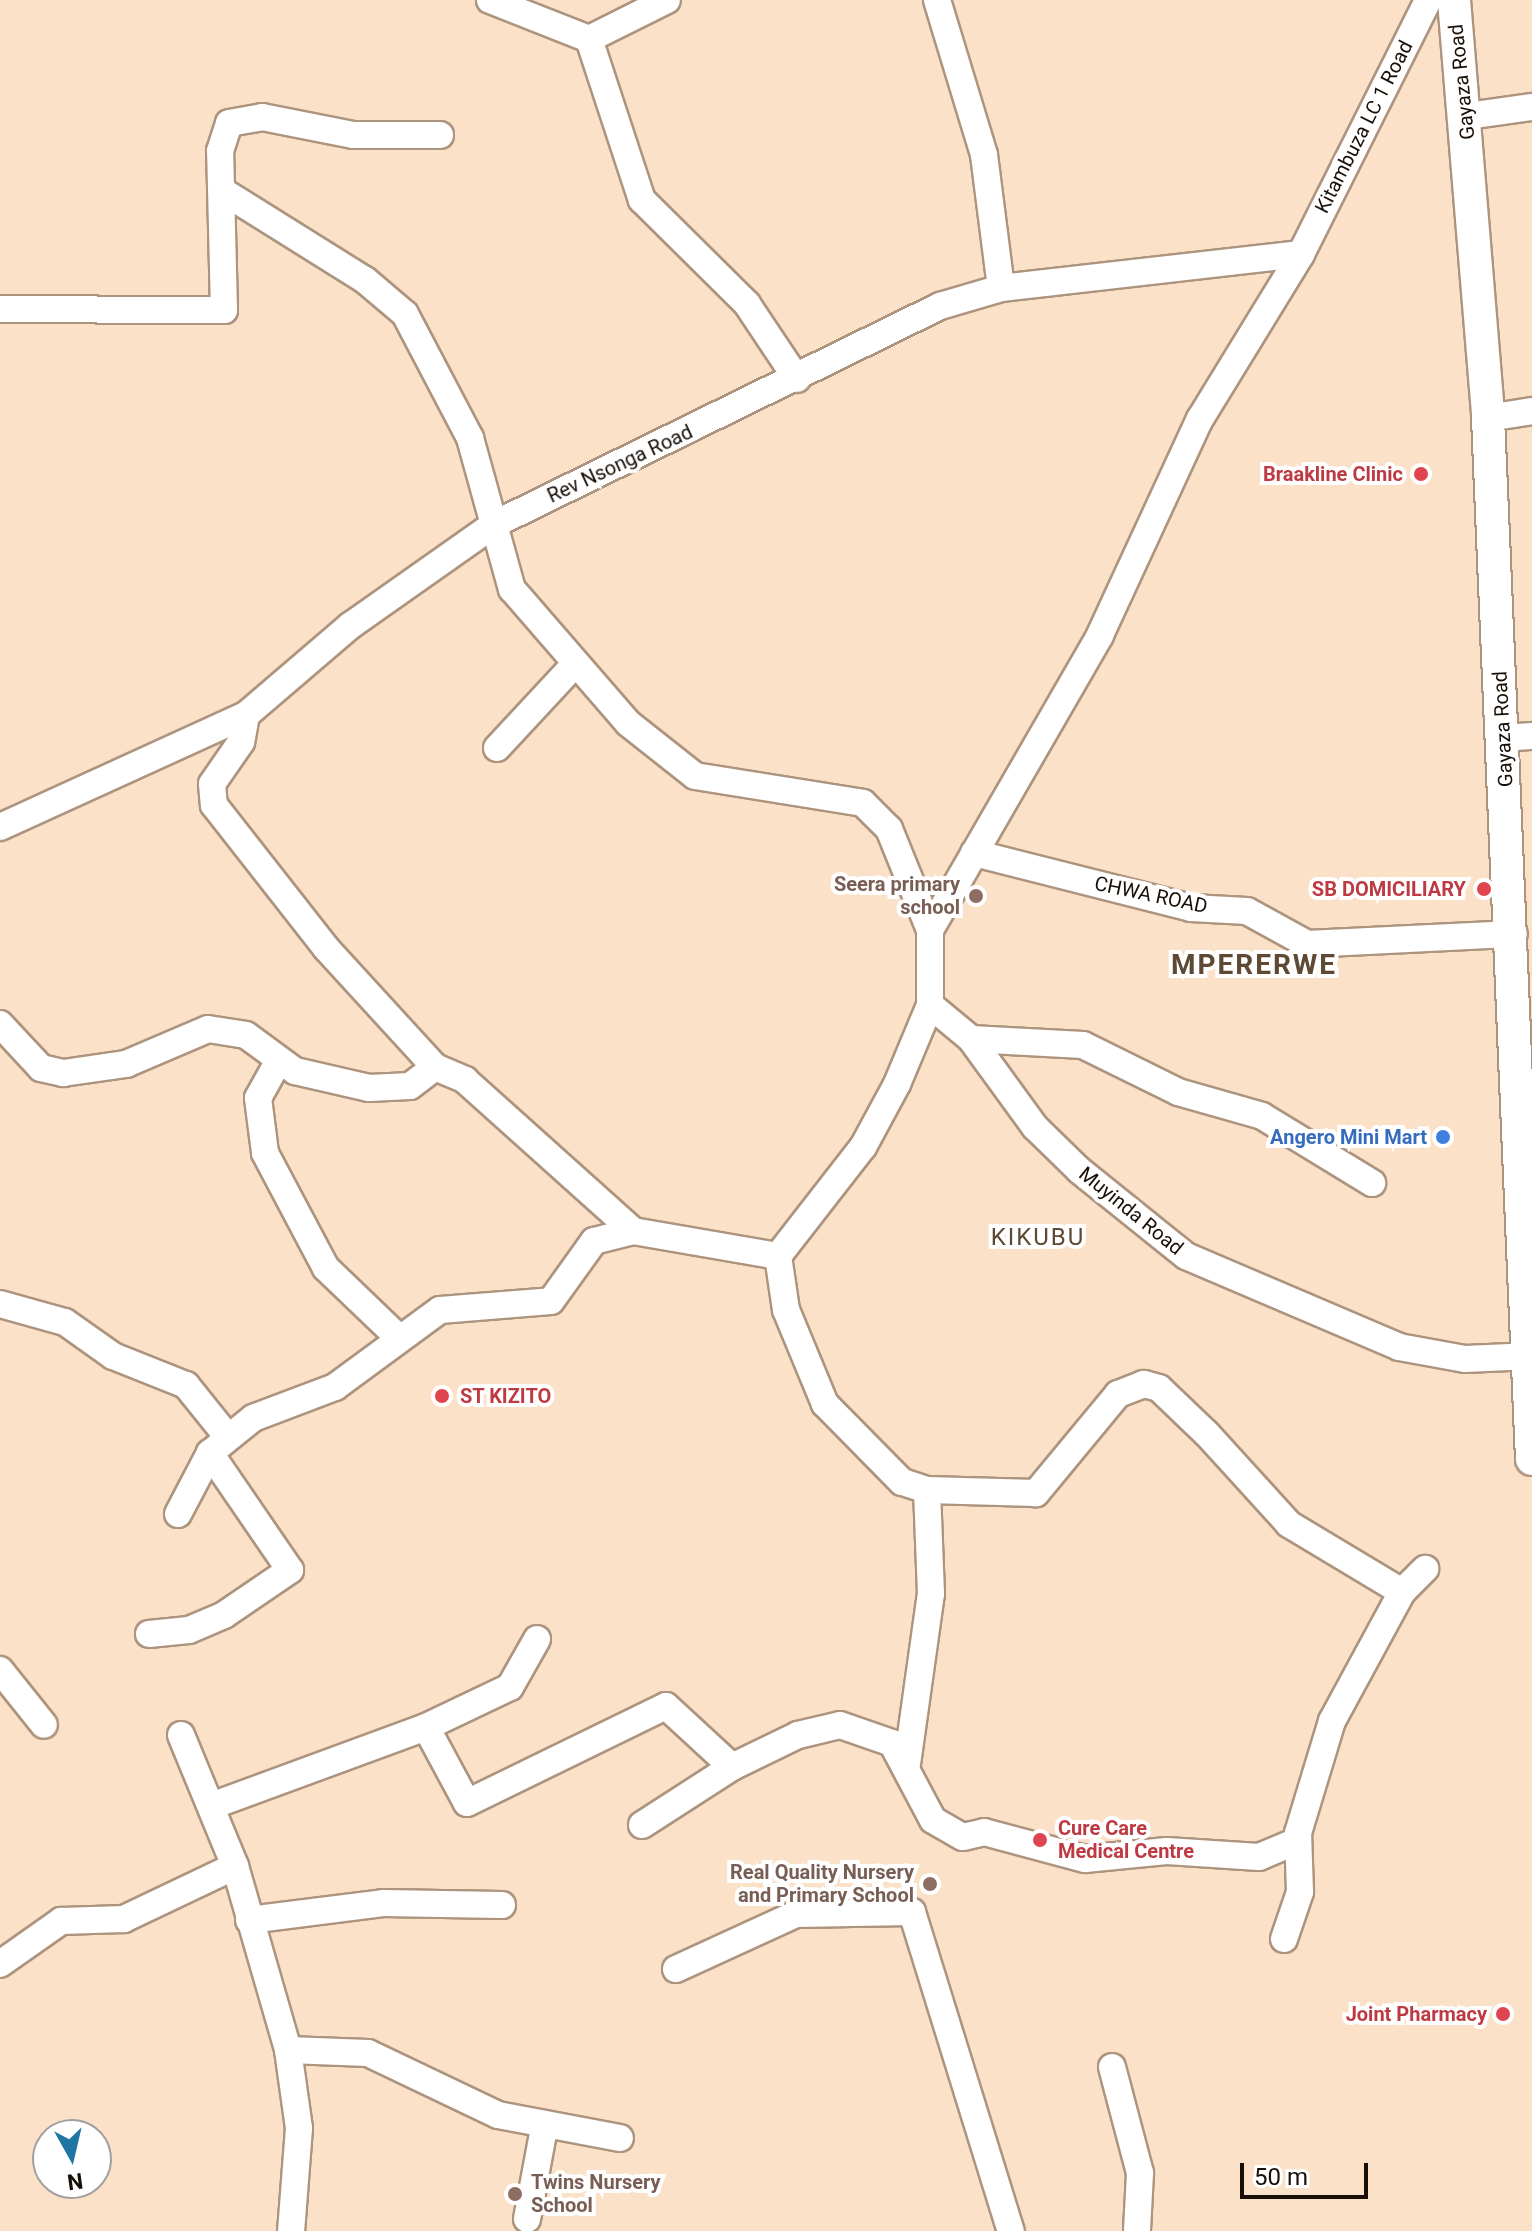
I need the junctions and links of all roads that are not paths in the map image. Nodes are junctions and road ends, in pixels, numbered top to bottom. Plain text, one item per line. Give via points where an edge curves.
1 (490, 0) edge
2 (667, 0) edge
3 (937, 0) edge
4 (1428, 0) edge
5 (1454, 0) edge
6 (589, 39) junction
7 (1532, 107) edge
8 (1467, 116) junction
9 (440, 135) dead end
10 (224, 192) junction
11 (1301, 254) junction
12 (1001, 288) junction
13 (0, 309) edge
14 (797, 379) junction
15 (1532, 411) edge
16 (1488, 418) junction
17 (493, 525) junction
18 (575, 664) junction
19 (246, 715) junction
20 (1518, 737) edge
21 (497, 748) dead end
22 (0, 827) edge
23 (974, 853) junction
24 (930, 930) junction
25 (1514, 934) junction
26 (930, 1005) junction
27 (0, 1024) edge
28 (971, 1039) junction
29 (278, 1062) junction
30 (435, 1067) junction
31 (1372, 1183) dead end
32 (633, 1231) junction
33 (778, 1256) junction
34 (0, 1304) edge
35 (397, 1336) junction
36 (1530, 1356) edge
37 (218, 1445) junction
38 (1532, 1459) edge
39 (927, 1490) junction
40 (178, 1514) dead end
41 (1425, 1569) dead end
42 (1402, 1592) junction
43 (149, 1634) dead end
44 (537, 1639) dead end
45 (0, 1670) edge
46 (44, 1725) dead end
47 (426, 1727) junction
48 (181, 1735) dead end
49 (907, 1764) junction
50 (732, 1767) junction
51 (214, 1805) junction
52 (642, 1825) dead end
53 (1297, 1841) junction
54 (235, 1866) junction
55 (502, 1905) dead end
56 (249, 1920) junction
57 (1284, 1939) dead end
58 (0, 1964) edge
59 (676, 1969) dead end
60 (288, 2050) junction
61 (1112, 2067) dead end
62 (544, 2128) junction
63 (620, 2138) dead end
64 (527, 2219) dead end
65 (291, 2231) edge
66 (1011, 2231) edge
67 (1137, 2231) edge

1 - 6 street
2 - 6 street
3 - 12 street via 984,155
4 - 11 street, Kitambuza LC 1 Road
5 - 8 main road, Gayaza Road
6 - 14 street via 642,200 747,304
7 - 8 street
8 - 16 main road, Gayaza Road
9 - 10 street via 353,135 245,118 223,134
10 - 13 street via 224,310
10 - 17 street via 365,280 405,314 462,416
11 - 12 street, Rev Nsonga Road
11 - 23 street, Kitambuza LC 1 Road via 1200,419 1100,635
12 - 14 street, Rev Nsonga Road via 940,306
14 - 17 street, Rev Nsonga Road
15 - 16 street
16 - 20 main road, Gayaza Road
17 - 18 street via 521,605
17 - 19 street, Rev Nsonga Road via 350,626
18 - 21 street
18 - 24 street via 680,769 839,795 879,814
19 - 22 street, Rev Nsonga Road
19 - 30 street via 241,742 212,784 214,805 326,948
20 - 25 main road, Gayaza Road
23 - 24 street, Kitambuza LC 1 Road
23 - 25 street, CHWA ROAD via 1191,908 1247,911 1307,944
24 - 26 street
25 - 36 main road, Gayaza Road
26 - 28 street, Muyinda Road
26 - 33 street via 863,1147
27 - 29 street via 49,1071 126,1064 208,1029 246,1035
28 - 31 street via 1083,1045 1178,1092 1262,1116
28 - 36 street, Muyinda Road via 1035,1127 1186,1256 1399,1347 1465,1359
29 - 30 street via 369,1088 410,1086
29 - 35 street via 258,1098 265,1153 326,1268
30 - 32 street via 465,1080
32 - 33 street
32 - 35 street via 594,1241 551,1301 531,1307 460,1302
33 - 39 street via 788,1317 825,1404 875,1462
34 - 37 street via 65,1322 113,1356 186,1385
35 - 37 street via 335,1387 283,1403
36 - 38 main road, Gayaza Road
37 - 40 street
37 - 43 street via 290,1570 224,1615 189,1630
39 - 42 street via 1036,1493 1118,1394 1144,1384 1159,1388 1207,1434 1289,1524
39 - 49 street via 931,1594
41 - 42 street
42 - 53 street via 1332,1721
44 - 47 street via 510,1687
45 - 46 street
47 - 50 street via 467,1803 666,1706
47 - 51 street
48 - 51 street
49 - 50 street via 879,1734 840,1725 821,1726
49 - 53 street via 933,1820 963,1837 984,1832 1085,1859 1167,1851 1259,1857
50 - 52 street
51 - 54 street
53 - 57 street via 1300,1892
54 - 56 street
54 - 58 street via 124,1919 61,1921
55 - 56 street via 383,1903
56 - 60 street
59 - 66 street via 796,1914 912,1912
60 - 62 street via 368,2053 498,2115
60 - 65 street via 299,2128
61 - 67 street via 1140,2173
62 - 63 street
62 - 64 street

